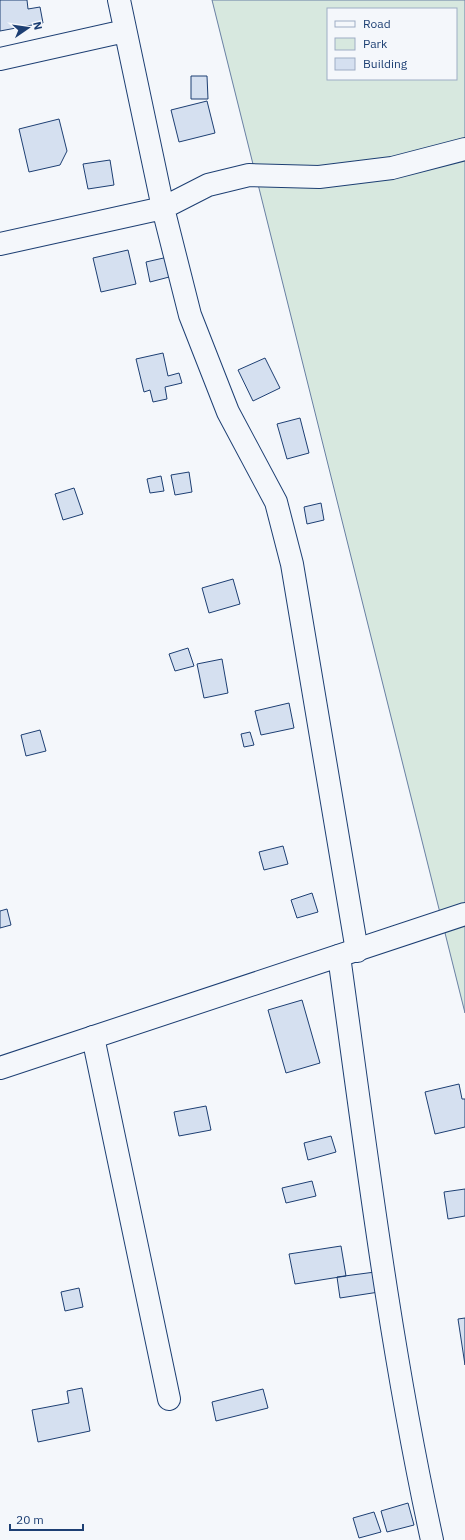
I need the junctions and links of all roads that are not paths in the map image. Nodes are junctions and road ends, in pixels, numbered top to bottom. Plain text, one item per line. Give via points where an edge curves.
1 (119, 0) edge
2 (125, 32) junction
3 (0, 59) edge
4 (465, 149) edge
5 (163, 208) junction
6 (0, 244) edge
7 (465, 914) edge
8 (348, 953) junction
9 (93, 1037) junction
10 (0, 1068) edge
11 (169, 1399) dead end
12 (432, 1540) edge

1 - 2 street
2 - 3 street
2 - 5 street
4 - 5 street via 392,168 319,177 249,175 208,185
5 - 6 street
5 - 8 street via 190,315 228,412 276,502 292,564
7 - 8 street
8 - 9 street
8 - 12 street via 368,1168 396,1355
9 - 10 street
9 - 11 street

